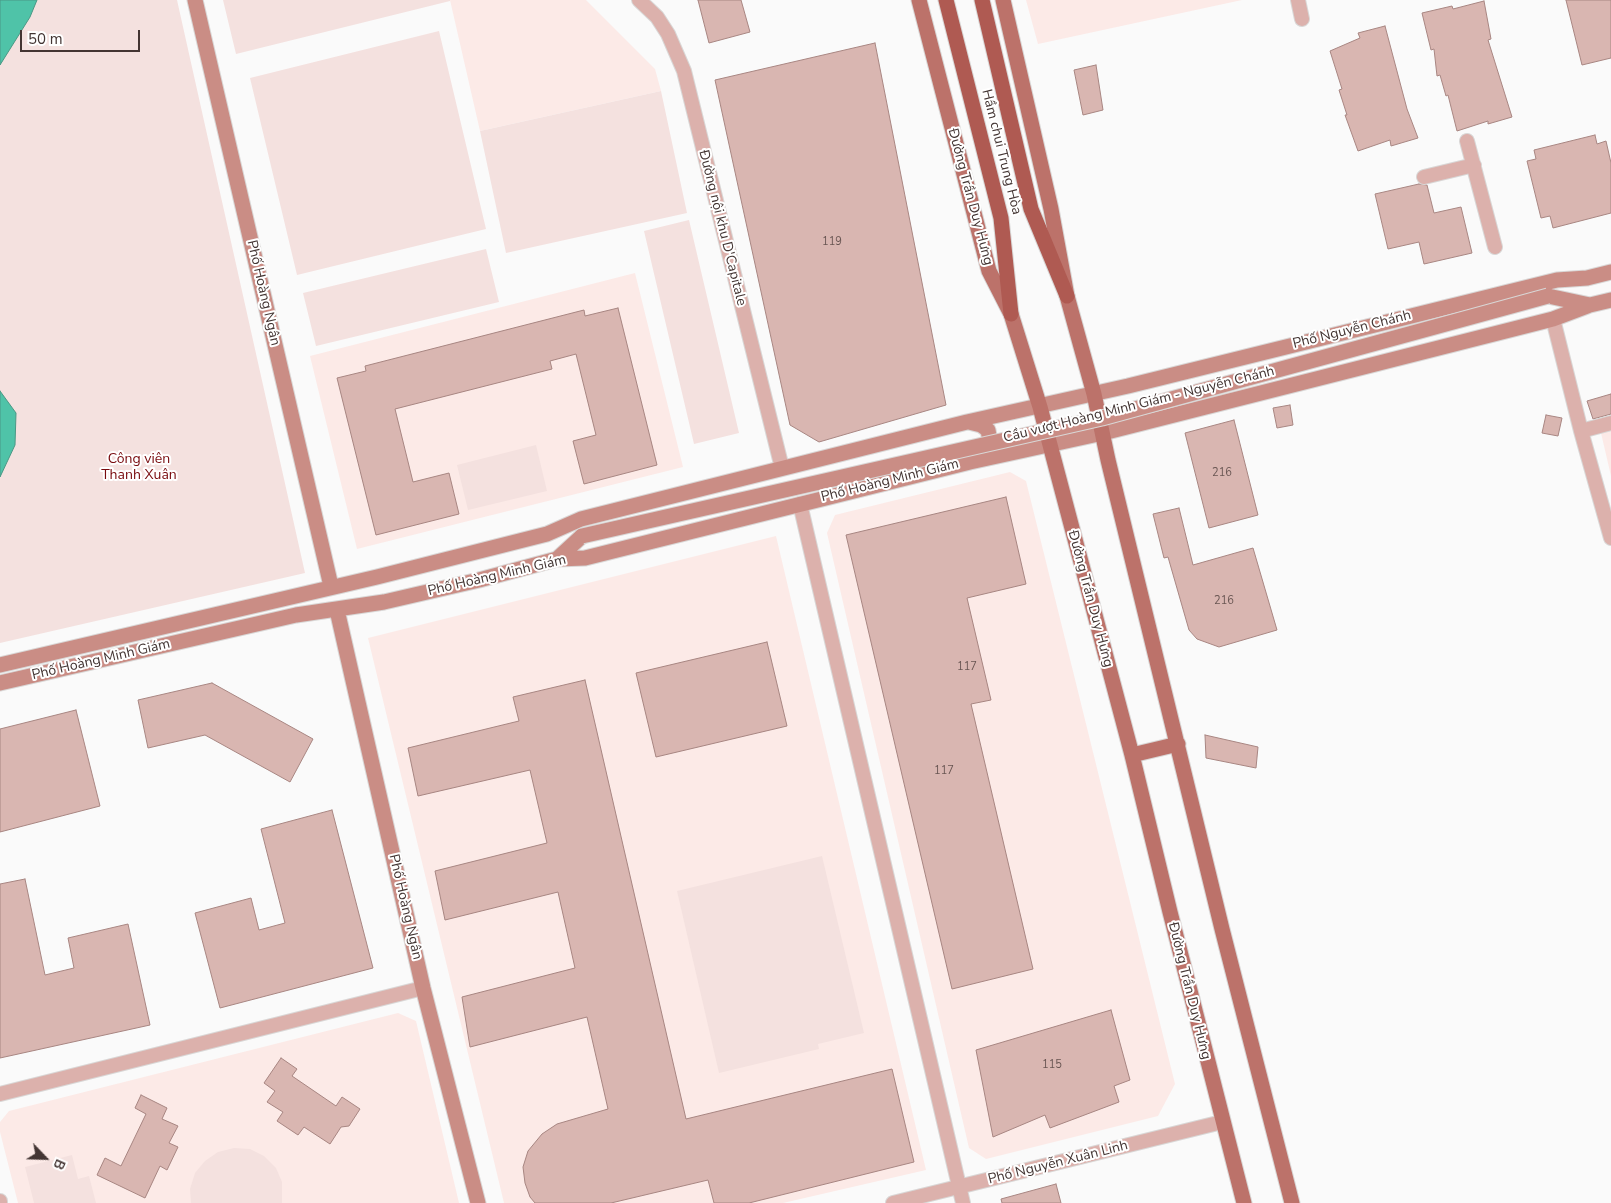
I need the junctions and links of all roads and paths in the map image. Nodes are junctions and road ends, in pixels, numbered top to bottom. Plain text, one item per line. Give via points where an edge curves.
1 (195, 0) edge
2 (639, 0) edge
3 (919, 0) edge
4 (946, 0) edge
5 (982, 0) edge
6 (1003, 0) edge
7 (1298, 0) edge
8 (1302, 19) dead end
9 (1468, 140) dead end
10 (1474, 165) junction
11 (1424, 177) dead end
12 (1494, 248) dead end
13 (1611, 272) edge
14 (1587, 278) junction
15 (1067, 296) junction
16 (1548, 296) junction
17 (1611, 300) edge
18 (1590, 305) junction
19 (1011, 314) junction
20 (1552, 319) junction
21 (1191, 371) junction
22 (1094, 394) junction
23 (1040, 407) junction
24 (1189, 411) junction
25 (967, 422) junction
26 (1611, 423) edge
27 (1581, 431) junction
28 (1103, 433) junction
29 (1049, 445) junction
30 (970, 462) junction
31 (782, 468) junction
32 (800, 504) junction
33 (548, 534) junction
34 (582, 536) junction
35 (1611, 538) edge
36 (557, 559) junction
37 (331, 586) junction
38 (337, 610) junction
39 (0, 665) edge
40 (0, 683) edge
41 (1178, 744) junction
42 (1132, 755) junction
43 (423, 988) junction
44 (0, 1094) edge
45 (1222, 1122) junction
46 (958, 1188) junction
47 (478, 1203) edge
48 (893, 1203) edge
49 (963, 1203) edge
50 (1244, 1203) edge
51 (1292, 1203) edge

1 - 37 street, Phố Hoàng Ngân
2 - 31 street, Đường nội khu D'Capitale via 657,17 668,34 684,71
3 - 19 main road, Đường Trần Duy Hưng via 989,271
4 - 19 highway, Hầm chui Trung Hòa via 1001,218
5 - 15 highway, Hầm chui Trung Hòa via 1031,209
6 - 15 main road via 1051,209
7 - 8 street
9 - 10 street
10 - 11 street
10 - 12 street
13 - 14 street, Phố Nguyễn Chánh
14 - 16 street, Cầu vượt Hoàng Minh Giám - Nguyễn Chánh
14 - 21 street, Phố Nguyễn Chánh via 1557,280
15 - 22 main road
16 - 18 street, Cầu vượt Hoàng Minh Giám - Nguyễn Chánh
16 - 34 street, Cầu vượt Hoàng Minh Giám - Nguyễn Chánh, bridge via 1102,418
17 - 18 street
18 - 20 street
19 - 23 main road, Đường Trần Duy Hưng
20 - 24 street
20 - 27 street
21 - 22 street, Phố Nguyễn Chánh
21 - 24 street via 1172,389 1171,396 1172,403
22 - 23 street, Phố Nguyễn Chánh
22 - 28 main road
23 - 25 street, Phố Hoàng Minh Giám
23 - 29 main road, Đường Trần Duy Hưng
24 - 28 street
25 - 30 street via 980,424 988,430 990,441 984,452
25 - 31 street, Phố Hoàng Minh Giám
26 - 27 street
27 - 35 street
28 - 29 street, Phố Hoàng Minh Giám
28 - 41 main road
29 - 30 street, Phố Hoàng Minh Giám
29 - 42 main road, Đường Trần Duy Hưng
30 - 32 street, Phố Hoàng Minh Giám
31 - 33 street, Phố Hoàng Minh Giám via 581,519
32 - 36 street, Phố Hoàng Minh Giám via 585,558
32 - 46 street
33 - 34 street, Cầu vượt Hoàng Minh Giám - Nguyễn Chánh
33 - 37 street, Phố Hoàng Minh Giám
34 - 36 street, Cầu vượt Hoàng Minh Giám - Nguyễn Chánh
36 - 38 street, Phố Hoàng Minh Giám via 479,580
37 - 39 street, Phố Hoàng Minh Giám via 297,597
38 - 40 street, Phố Hoàng Minh Giám via 296,615
38 - 43 street, Phố Hoàng Ngân
41 - 42 main road
41 - 51 main road
42 - 45 main road, Đường Trần Duy Hưng
43 - 44 street
43 - 47 street, Phố Hoàng Ngân
45 - 46 street, Phố Nguyễn Xuân Linh
45 - 50 main road, Đường Trần Duy Hưng
46 - 48 street, Phố Nguyễn Xuân Linh
46 - 49 street

